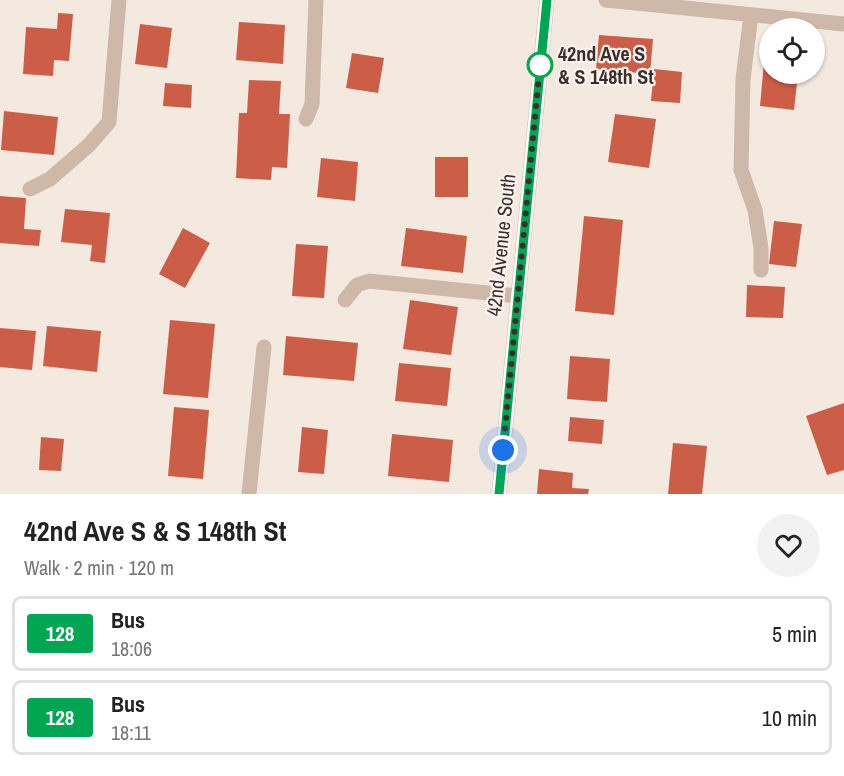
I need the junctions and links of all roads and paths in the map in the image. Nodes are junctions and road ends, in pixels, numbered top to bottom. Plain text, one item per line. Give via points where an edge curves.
1 (119, 0) edge
2 (316, 0) edge
3 (547, 0) edge
4 (606, 0) edge
5 (751, 15) junction
6 (844, 24) edge
7 (306, 119) dead end
8 (30, 189) dead end
9 (761, 270) dead end
10 (517, 296) junction
11 (345, 300) dead end
12 (264, 347) dead end
13 (249, 494) edge
14 (499, 494) edge

1 - 8 street via 109,122 50,179
2 - 7 street via 312,104
3 - 10 street, 42nd Avenue South
4 - 5 street
5 - 6 street
5 - 9 street via 743,79 741,170 755,210
10 - 11 street via 369,281 357,285
10 - 14 street, 42nd Avenue South
12 - 13 street

